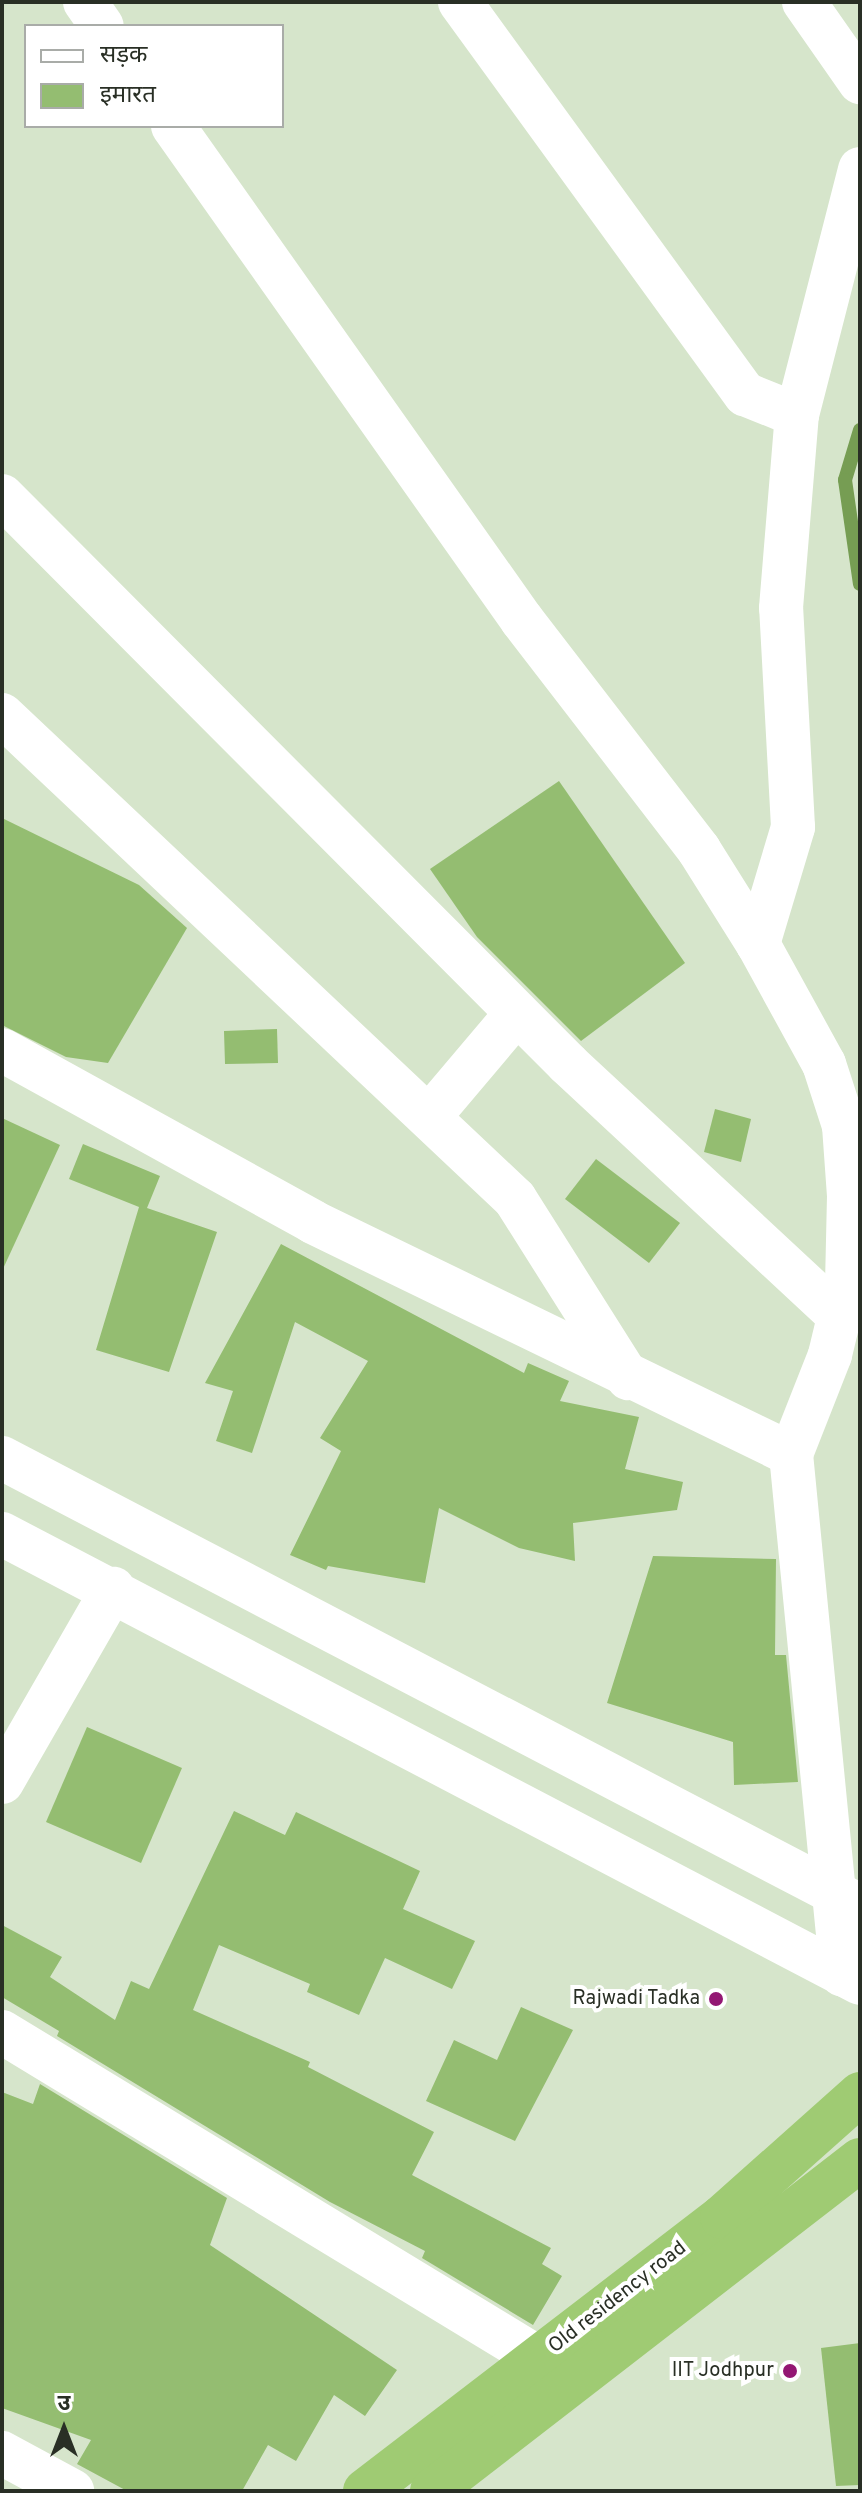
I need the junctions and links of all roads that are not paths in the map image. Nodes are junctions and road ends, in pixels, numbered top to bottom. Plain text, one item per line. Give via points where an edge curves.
1 (85, 2) edge
2 (460, 2) edge
3 (804, 2) edge
4 (101, 24) edge
5 (860, 82) edge
6 (174, 128) edge
7 (860, 169) edge
8 (797, 415) junction
9 (2, 496) edge
10 (2, 715) edge
11 (758, 944) junction
12 (511, 1020) junction
13 (2, 1050) edge
14 (437, 1106) junction
15 (835, 1336) junction
16 (628, 1378) junction
17 (794, 1442) junction
18 (2, 1458) edge
19 (2, 1534) edge
20 (113, 1589) junction
21 (2, 1782) edge
22 (848, 1900) edge
23 (851, 1979) edge
24 (2, 2032) edge
25 (860, 2094) edge
26 (860, 2160) edge
27 (540, 2359) junction
28 (2, 2453) edge
29 (72, 2491) edge
30 (365, 2491) edge
31 (432, 2491) edge

1 - 4 street
2 - 8 street via 745,394
3 - 5 street
6 - 11 street via 522,620 699,850
7 - 8 street
8 - 11 street via 781,608 793,827
9 - 12 street
10 - 14 street
11 - 15 street via 824,1064 844,1126 847,1284
12 - 14 street
12 - 15 street
13 - 16 street via 313,1222
14 - 16 street via 515,1199
15 - 17 street
16 - 17 street
17 - 22 street via 812,1699
18 - 22 street
19 - 20 street
20 - 21 street
20 - 23 street
22 - 23 street
24 - 27 street
25 - 27 highway, Old residency road via 722,2217
26 - 31 highway, Old residency road
27 - 30 highway, Old residency road
28 - 29 street

